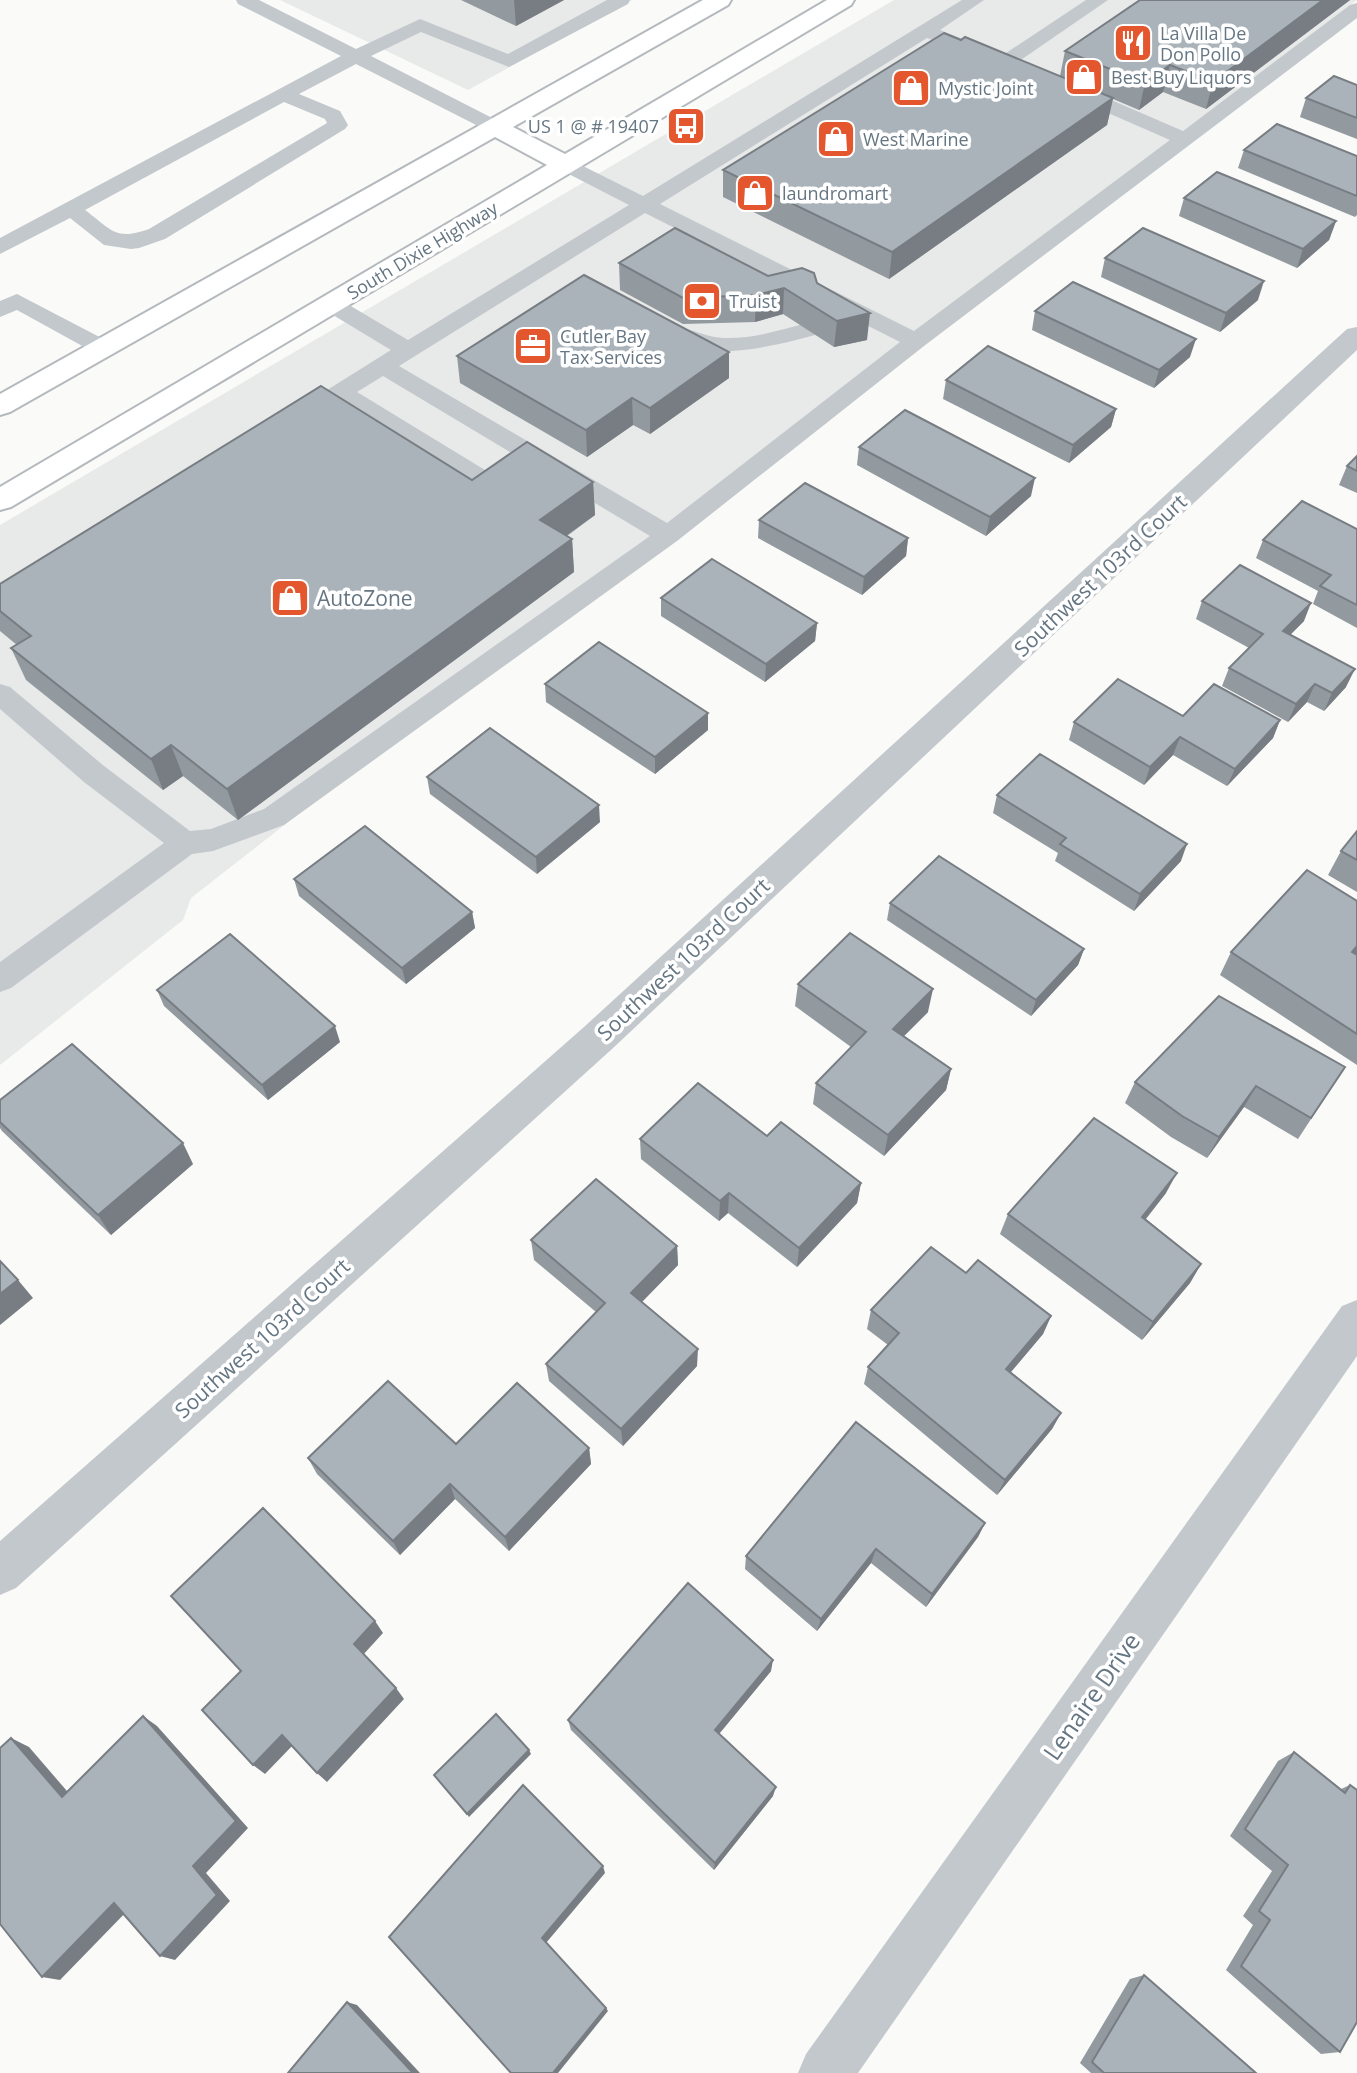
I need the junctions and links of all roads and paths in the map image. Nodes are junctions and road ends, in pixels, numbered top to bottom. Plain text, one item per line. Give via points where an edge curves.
1 (245, 0) edge
2 (621, 0) edge
3 (720, 0) edge
4 (843, 0) edge
5 (975, 0) edge
6 (1099, 0) edge
7 (1357, 9) edge
8 (925, 31) junction
9 (355, 56) junction
10 (1005, 62) junction
11 (1030, 73) edge
12 (1056, 84) edge
13 (284, 94) junction
14 (495, 127) junction
15 (1185, 139) junction
16 (566, 164) junction
17 (645, 204) junction
18 (71, 209) junction
19 (0, 247) edge
20 (547, 264) junction
21 (572, 277) dead end
22 (6, 302) edge
23 (331, 304) junction
24 (657, 322) edge
25 (807, 330) edge
26 (1357, 335) edge
27 (916, 341) junction
28 (103, 348) junction
29 (407, 350) junction
30 (382, 366) junction
31 (347, 387) junction
32 (0, 406) edge
33 (281, 429) edge
34 (511, 488) edge
35 (0, 500) edge
36 (668, 535) junction
37 (3, 702) edge
38 (186, 843) junction
39 (0, 979) edge
40 (1357, 1320) edge
41 (0, 1572) edge
42 (825, 2073) edge

1 - 9 lane
2 - 9 lane via 509,61 420,25
3 - 14 highway
4 - 16 highway, South Dixie Highway
5 - 8 lane
6 - 10 lane
7 - 15 lane
8 - 10 lane
8 - 17 lane
9 - 13 lane
9 - 14 lane
10 - 11 lane
12 - 15 lane
13 - 18 lane
13 - 18 lane via 333,115 338,125 157,234 131,243 112,240
14 - 16 highway
14 - 28 highway
15 - 27 lane
16 - 17 lane
16 - 23 highway, South Dixie Highway
17 - 20 lane
17 - 27 lane via 844,315
18 - 19 lane
20 - 21 lane
20 - 29 lane
22 - 28 lane
23 - 29 lane
23 - 35 highway, South Dixie Highway
24 - 25 lane via 694,342 723,346
26 - 41 street, Southwest 103rd Court via 598,1038
27 - 36 lane
28 - 32 highway
29 - 30 lane
30 - 31 lane
30 - 36 lane
31 - 33 lane
31 - 34 lane
36 - 38 lane via 274,817 214,840
37 - 38 lane
38 - 39 lane
40 - 42 street, Lenaire Drive

